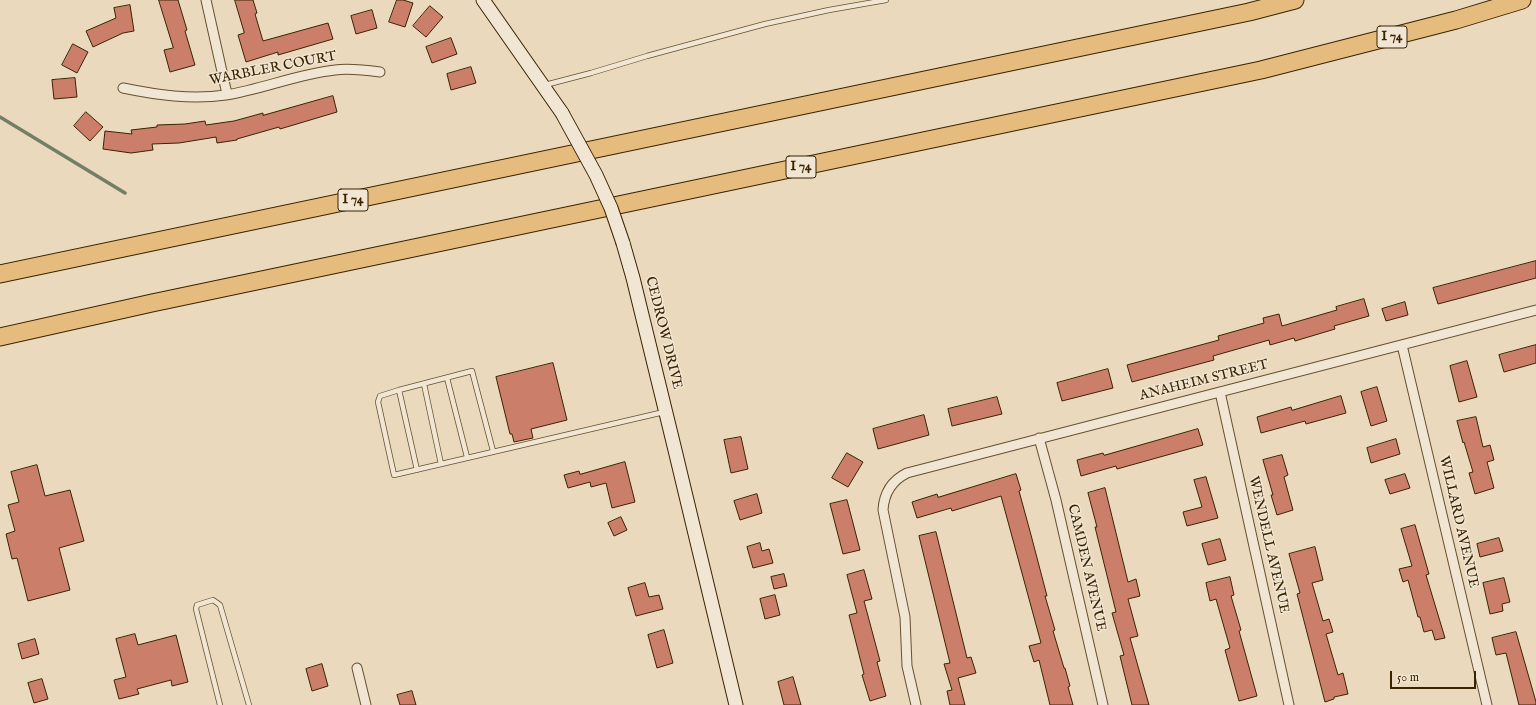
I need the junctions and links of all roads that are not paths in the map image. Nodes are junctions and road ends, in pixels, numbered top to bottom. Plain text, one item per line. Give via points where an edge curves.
1 (206, 0) edge
2 (483, 0) edge
3 (886, 0) edge
4 (1295, 0) edge
5 (1522, 0) edge
6 (380, 72) dead end
7 (543, 85) junction
8 (123, 88) dead end
9 (227, 94) junction
10 (0, 274) edge
11 (1536, 310) edge
12 (0, 337) edge
13 (1402, 345) junction
14 (447, 378) junction
15 (424, 384) junction
16 (399, 390) junction
17 (1220, 392) junction
18 (666, 412) junction
19 (1039, 438) junction
20 (493, 451) junction
21 (467, 457) junction
22 (441, 464) junction
23 (417, 470) junction
24 (357, 668) dead end
25 (220, 705) edge
26 (249, 705) edge
27 (366, 705) edge
28 (736, 705) edge
29 (916, 705) edge
30 (1103, 705) edge
31 (1289, 705) edge
32 (1487, 705) edge

1 - 9 street
2 - 7 street, CEDROW DRIVE
3 - 7 lane via 765,24
4 - 10 highway, I 74 via 1249,12
5 - 12 highway, I 74 via 1456,20 1261,70
6 - 9 street, WARBLER COURT via 336,70
7 - 18 street, CEDROW DRIVE, bridge via 562,113 611,208 633,278
8 - 9 street, WARBLER COURT via 171,96 200,97
11 - 13 street, ANAHEIM STREET
13 - 17 street, ANAHEIM STREET
13 - 32 street, WILLARD AVENUE
14 - 15 lane
14 - 20 lane via 472,372
14 - 21 lane
15 - 16 lane
15 - 22 lane
16 - 23 lane
16 - 23 lane via 380,396 378,402 394,475
17 - 19 street, ANAHEIM STREET
17 - 31 street, WENDELL AVENUE
18 - 20 lane
18 - 28 street, CEDROW DRIVE
19 - 29 street, ANAHEIM STREET via 907,473 900,476 887,491 883,510 905,617 907,666
19 - 30 street, CAMDEN AVENUE via 1056,500
20 - 21 lane
21 - 22 lane
22 - 23 lane
24 - 27 street
25 - 26 lane via 196,609 197,605 213,600 220,605

